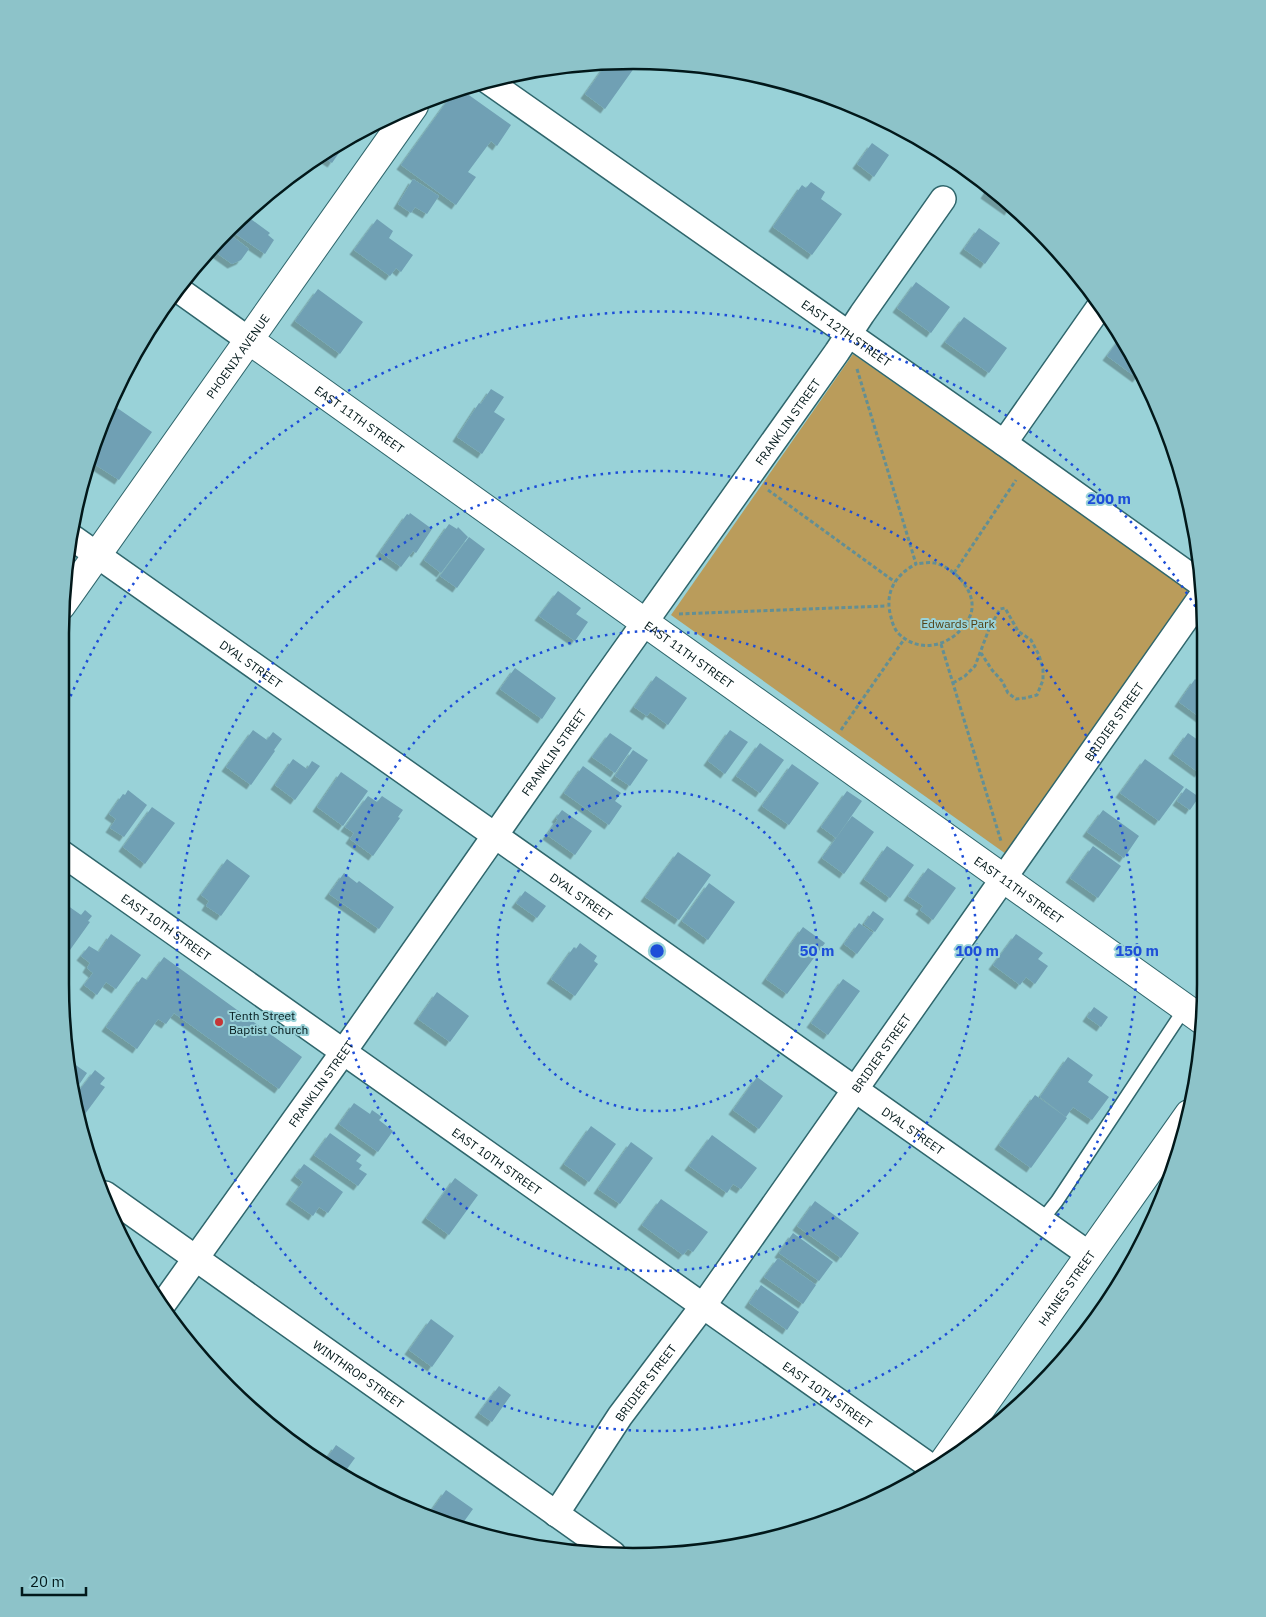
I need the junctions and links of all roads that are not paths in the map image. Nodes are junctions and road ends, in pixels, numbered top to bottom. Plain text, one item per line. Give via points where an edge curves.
1 (495, 86) edge
2 (407, 117) edge
3 (943, 200) dead end
4 (183, 293) edge
5 (1096, 312) edge
6 (849, 334) junction
7 (249, 340) junction
8 (1004, 443) junction
9 (77, 541) edge
10 (97, 555) junction
11 (1194, 579) edge
12 (70, 593) edge
13 (1196, 604) edge
14 (645, 622) junction
15 (496, 835) junction
16 (69, 858) edge
17 (1004, 878) junction
18 (1194, 1014) edge
19 (344, 1051) junction
20 (855, 1088) junction
21 (1178, 1129) edge
22 (111, 1199) edge
23 (1042, 1220) junction
24 (1090, 1254) junction
25 (195, 1258) junction
26 (166, 1300) edge
27 (703, 1306) junction
28 (953, 1448) edge
29 (928, 1465) edge
30 (556, 1514) junction
31 (603, 1547) edge

1 - 6 street, EAST 12TH STREET
2 - 7 street, PHOENIX AVENUE
3 - 6 street, FRANKLIN STREET
4 - 7 street, EAST 11TH STREET
5 - 8 street
6 - 8 street, EAST 12TH STREET
6 - 14 street, FRANKLIN STREET
7 - 10 street, PHOENIX AVENUE
7 - 14 street, EAST 11TH STREET
8 - 11 street, EAST 12TH STREET
9 - 10 street, DYAL STREET
10 - 12 street, PHOENIX AVENUE
10 - 15 street, DYAL STREET
13 - 17 street, BRIDIER STREET
14 - 15 street, FRANKLIN STREET
14 - 17 street, EAST 11TH STREET
15 - 19 street, FRANKLIN STREET
15 - 20 street, DYAL STREET
16 - 19 street, EAST 10TH STREET
17 - 18 street, EAST 11TH STREET
17 - 20 street, BRIDIER STREET
18 - 23 lane
19 - 25 street, FRANKLIN STREET
19 - 27 street, EAST 10TH STREET
20 - 23 street, DYAL STREET
20 - 27 street, BRIDIER STREET
21 - 24 street, HAINES STREET
22 - 25 street, WINTHROP STREET
23 - 24 street, DYAL STREET
24 - 28 street, HAINES STREET
25 - 26 street, FRANKLIN STREET
25 - 30 street, WINTHROP STREET
27 - 29 street, EAST 10TH STREET
27 - 30 street, BRIDIER STREET via 620,1416
30 - 31 street, WINTHROP STREET

